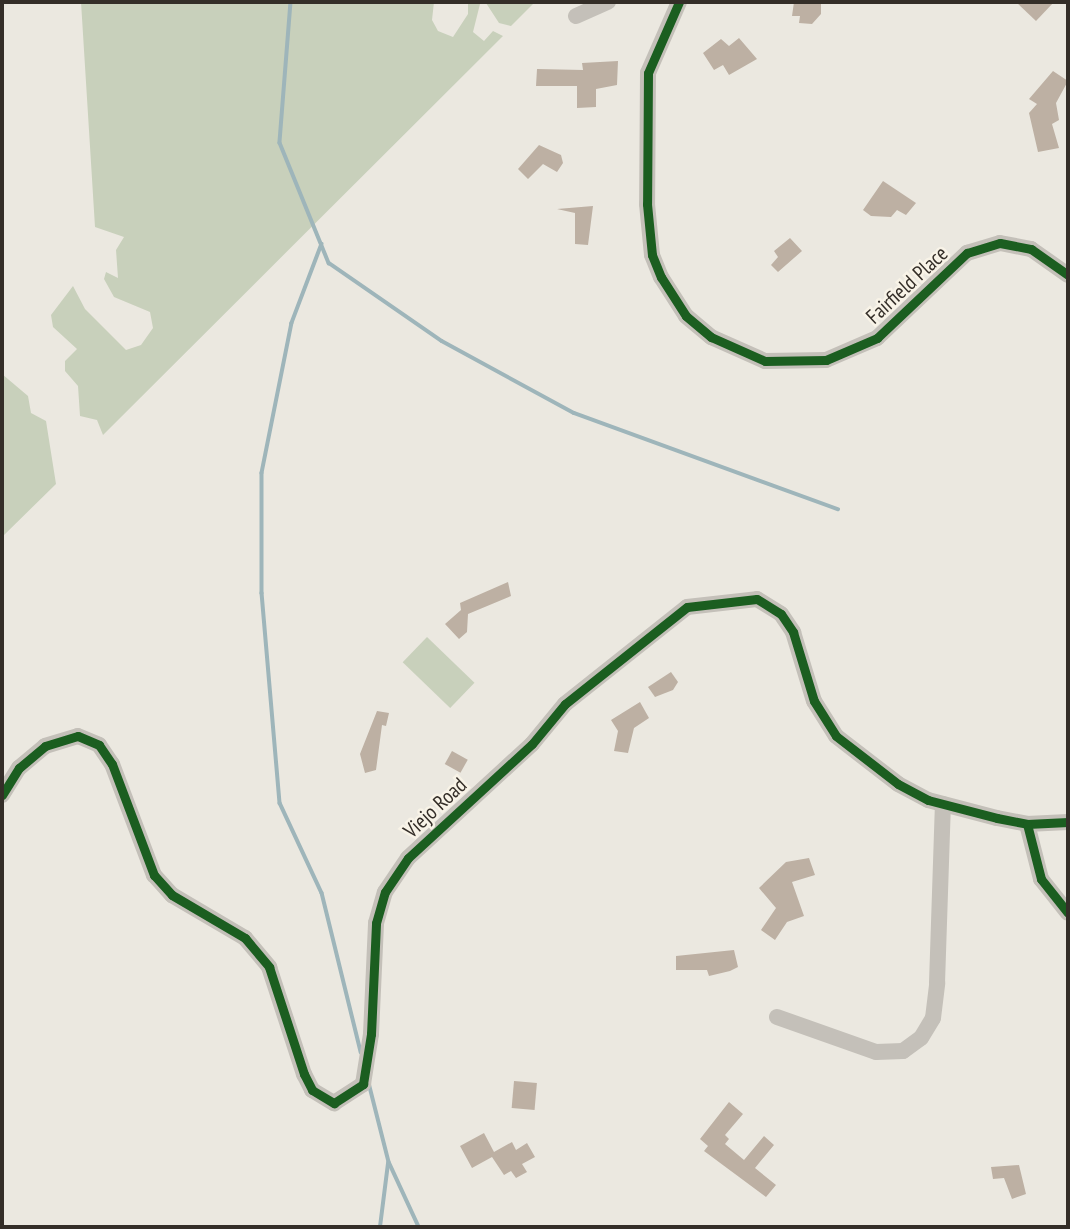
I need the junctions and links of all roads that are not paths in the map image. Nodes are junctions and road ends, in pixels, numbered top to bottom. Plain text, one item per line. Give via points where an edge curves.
1 (608, 2) edge
2 (679, 2) edge
3 (576, 16) dead end
4 (1068, 275) edge
5 (2, 795) edge
6 (943, 804) junction
7 (1068, 822) edge
8 (1027, 824) junction
9 (1068, 913) edge
10 (777, 1017) dead end

1 - 3 street
2 - 4 street, Fairfield Place via 653,51 649,73 648,217 661,277 686,316 711,337 765,361 827,360 877,338 967,253 1000,243 1031,249
5 - 6 street, Viejo Road via 19,768 45,746 78,736 99,745 112,764 154,875 172,895 245,938 269,967 304,1074 312,1090 334,1103 363,1084 371,1034 376,923 385,892 408,858 532,744 565,704 687,607 757,599 781,614 793,632 814,701 836,736 898,784
6 - 8 street, Viejo Road
6 - 10 street via 937,983 933,1018 921,1038 903,1051 876,1052
7 - 8 street, Viejo Road
8 - 9 street via 1041,879

